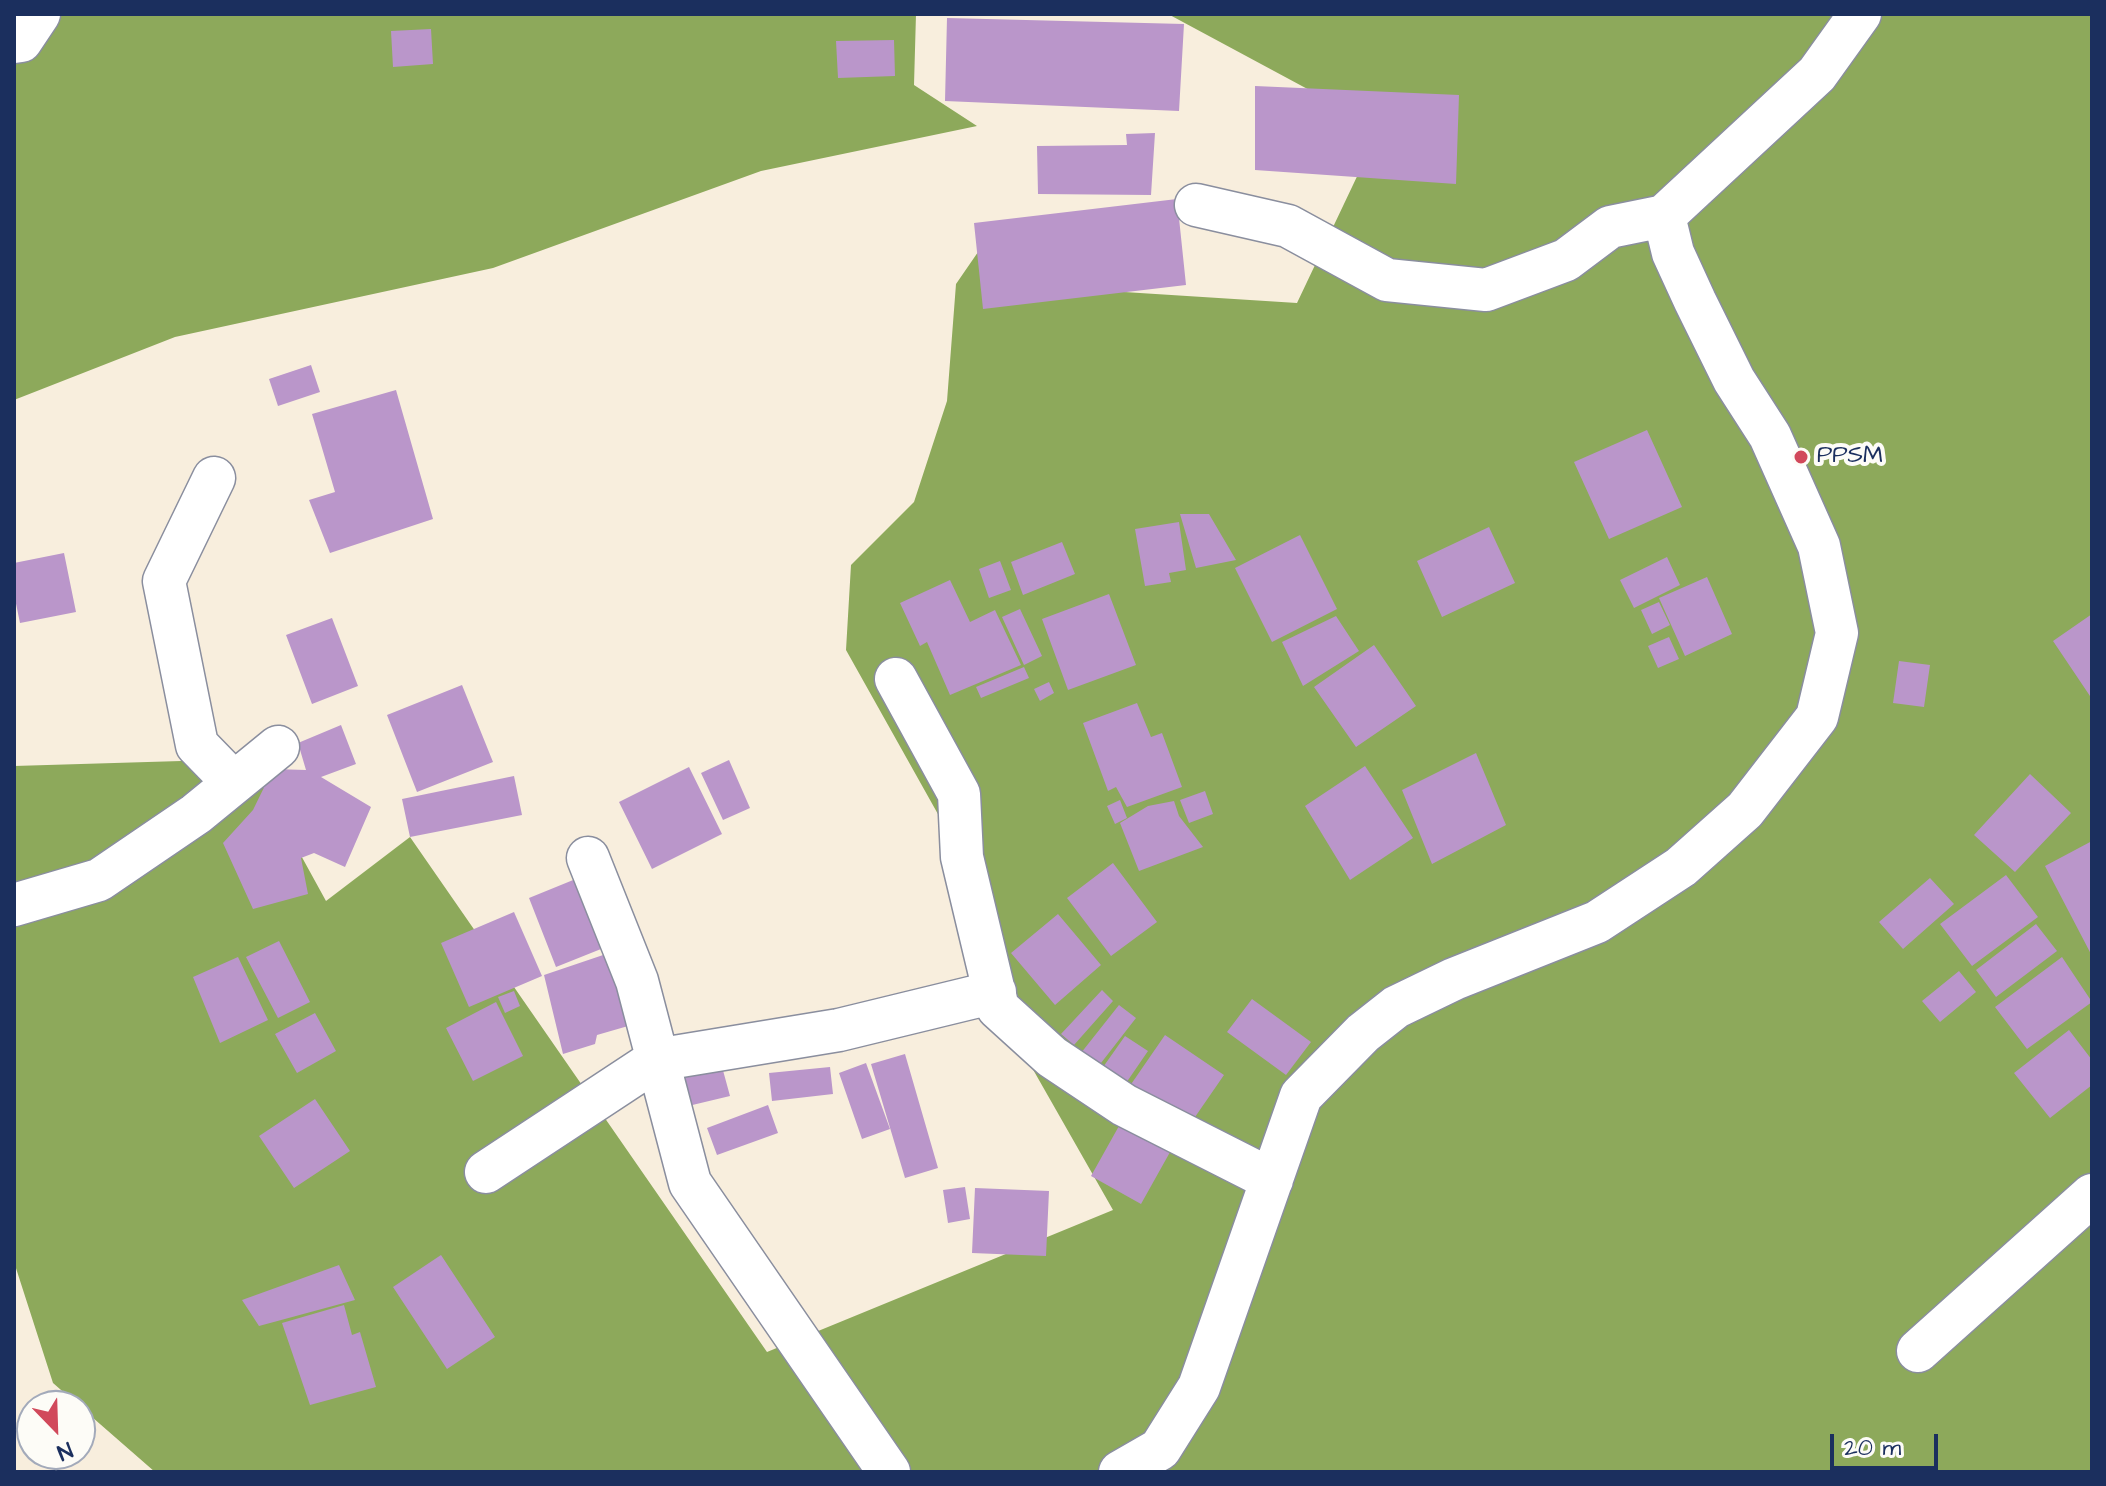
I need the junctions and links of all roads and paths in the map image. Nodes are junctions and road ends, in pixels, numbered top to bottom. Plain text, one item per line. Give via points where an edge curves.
1 (39, 14) edge
2 (1860, 14) edge
3 (14, 42) edge
4 (1196, 205) dead end
5 (1664, 216) junction
6 (214, 478) dead end
7 (896, 679) dead end
8 (278, 747) dead end
9 (234, 783) junction
10 (588, 858) dead end
11 (14, 905) edge
12 (995, 992) junction
13 (656, 1060) junction
14 (486, 1172) dead end
15 (1272, 1180) junction
16 (2092, 1195) edge
17 (1918, 1351) dead end
18 (889, 1472) edge
19 (1120, 1472) edge

1 - 3 street via 21,41
2 - 5 street via 1817,74
4 - 5 street via 1288,226 1387,280 1486,290 1566,260 1610,227
5 - 15 street via 1673,253 1695,301 1734,380 1770,436 1819,546 1837,633 1817,717 1745,810 1681,867 1597,922 1454,979 1396,1007 1363,1033 1301,1096
6 - 9 street via 164,581 197,745
7 - 12 street via 959,794 962,857
8 - 9 street
9 - 11 street via 99,880
10 - 13 street via 637,981
12 - 13 street via 839,1030
12 - 15 street via 998,1008 1052,1057 1124,1105
13 - 14 street
13 - 18 street via 690,1183
15 - 19 street via 1199,1387 1160,1449
16 - 17 street

